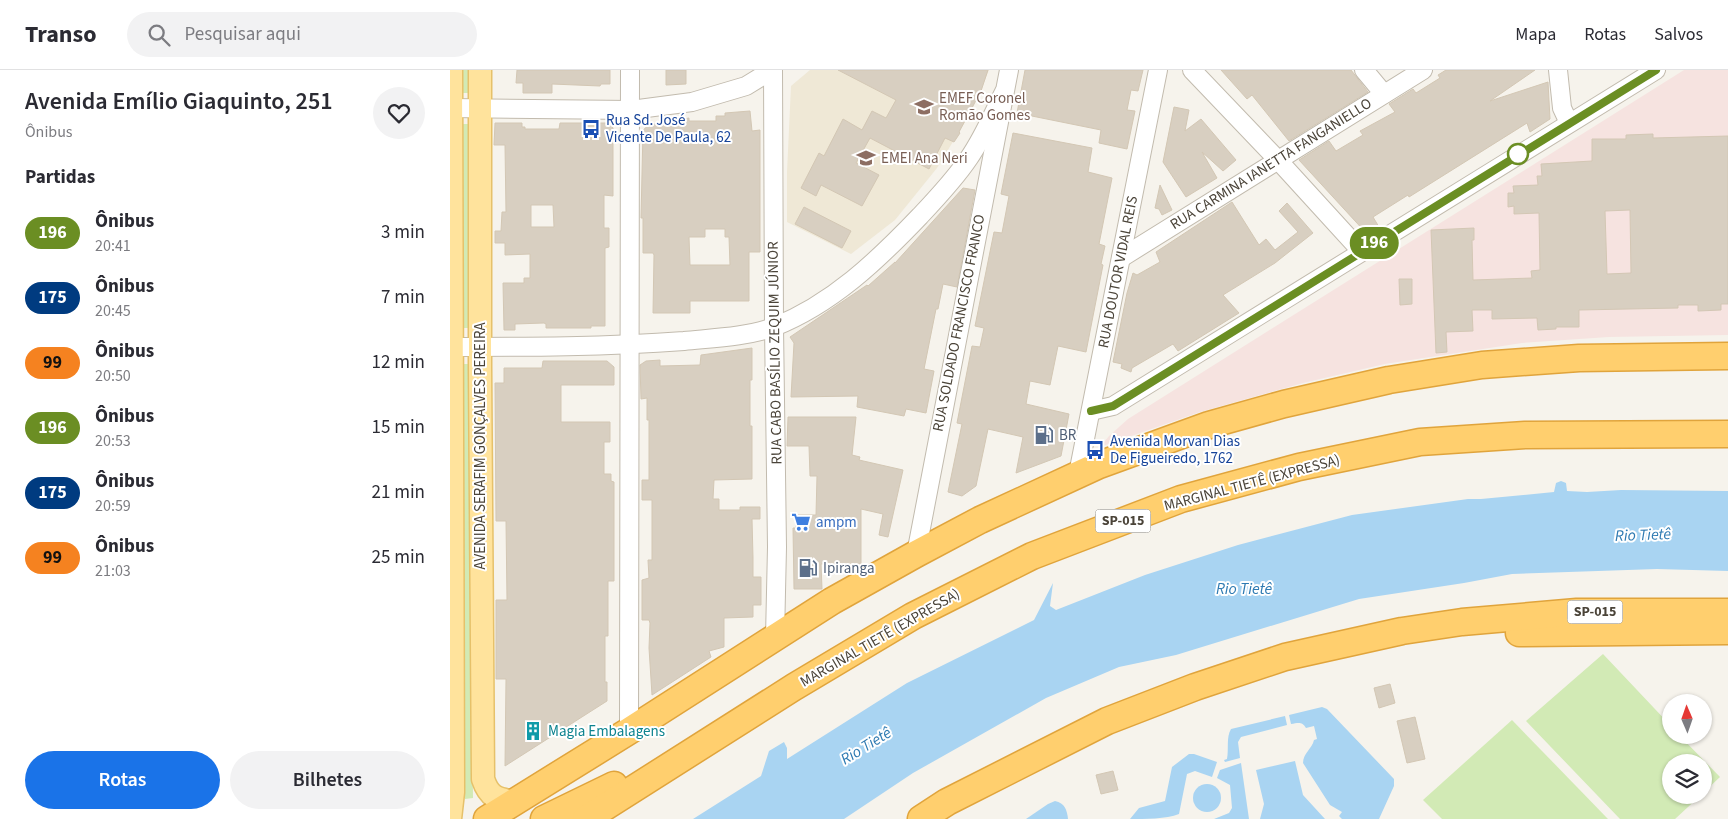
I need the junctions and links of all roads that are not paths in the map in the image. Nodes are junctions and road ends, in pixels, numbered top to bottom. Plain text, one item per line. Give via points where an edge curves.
1 (451, 70) edge
2 (480, 70) edge
3 (630, 70) edge
4 (773, 70) edge
5 (1009, 70) edge
6 (1158, 70) edge
7 (1192, 70) edge
8 (1364, 70) edge
9 (1423, 70) edge
10 (1558, 70) edge
11 (1656, 70) edge
12 (1004, 92) junction
13 (1384, 94) junction
14 (451, 108) edge
15 (480, 108) junction
16 (631, 110) junction
17 (1569, 122) junction
18 (1277, 159) junction
19 (1362, 251) junction
20 (1120, 258) junction
21 (774, 327) junction
22 (629, 345) junction
23 (450, 347) edge
24 (480, 347) junction
25 (1698, 356) junction
26 (1728, 356) edge
27 (1728, 362) edge
28 (1091, 411) junction
29 (1728, 416) edge
30 (1728, 434) edge
31 (1525, 436) junction
32 (1078, 474) junction
33 (916, 554) junction
34 (1728, 612) edge
35 (1462, 622) junction
36 (1728, 631) edge
37 (775, 637) junction
38 (629, 731) junction
39 (653, 775) junction
40 (515, 802) junction
41 (450, 819) edge
42 (486, 819) edge
43 (544, 819) edge
44 (586, 819) edge
45 (921, 819) edge

1 - 14 main road, AVENIDA SERAFIM GONÇALVES PEREIRA
2 - 15 main road, AVENIDA SERAFIM GONÇALVES PEREIRA
3 - 16 street
4 - 16 street via 746,86 692,102
4 - 21 street, RUA CABO BASÍLIO ZEQUIM JÚNIOR
5 - 12 street
6 - 20 street, RUA DOUTOR VIDAL REIS
7 - 18 street
8 - 13 street
9 - 13 street, RUA CARMINA IANETTA FANGANIELLO
10 - 17 street via 1562,108
11 - 17 street
12 - 21 street via 981,138 953,180 890,247 843,289
12 - 33 street, RUA SOLDADO FRANCISCO FRANCO
13 - 18 street, RUA CARMINA IANETTA FANGANIELLO
14 - 15 street
14 - 23 main road, AVENIDA SERAFIM GONÇALVES PEREIRA
15 - 16 street
15 - 24 main road, AVENIDA SERAFIM GONÇALVES PEREIRA
16 - 22 street
17 - 19 street
18 - 19 street
18 - 20 street, RUA CARMINA IANETTA FANGANIELLO
19 - 28 street via 1113,406
20 - 28 street, RUA DOUTOR VIDAL REIS
21 - 22 street via 712,338
21 - 37 street, RUA CABO BASÍLIO ZEQUIM JÚNIOR
22 - 24 street
22 - 38 street
23 - 24 street
23 - 41 main road, AVENIDA SERAFIM GONÇALVES PEREIRA via 454,792
24 - 40 main road, AVENIDA SERAFIM GONÇALVES PEREIRA via 483,779 492,796
25 - 26 highway
25 - 27 highway
25 - 32 highway via 1540,361 1389,380 1209,425
28 - 32 street, RUA DOUTOR VIDAL REIS
29 - 31 highway via 1556,420
30 - 31 highway, MARGINAL TIETÊ (EXPRESSA) / SP-015
31 - 39 highway, MARGINAL TIETÊ (EXPRESSA) / SP-015 via 1420,442 1299,467 1181,499 1032,556 913,616
32 - 33 highway
33 - 37 highway
34 - 35 highway, SP-015 via 1578,612
35 - 36 highway via 1518,633
35 - 45 highway, SP-015 via 1402,631 1285,657 1195,687 1107,721 947,802
37 - 38 highway
38 - 40 highway
39 - 43 highway via 610,785
39 - 44 highway, MARGINAL TIETÊ (EXPRESSA) / SP-015
40 - 42 highway

